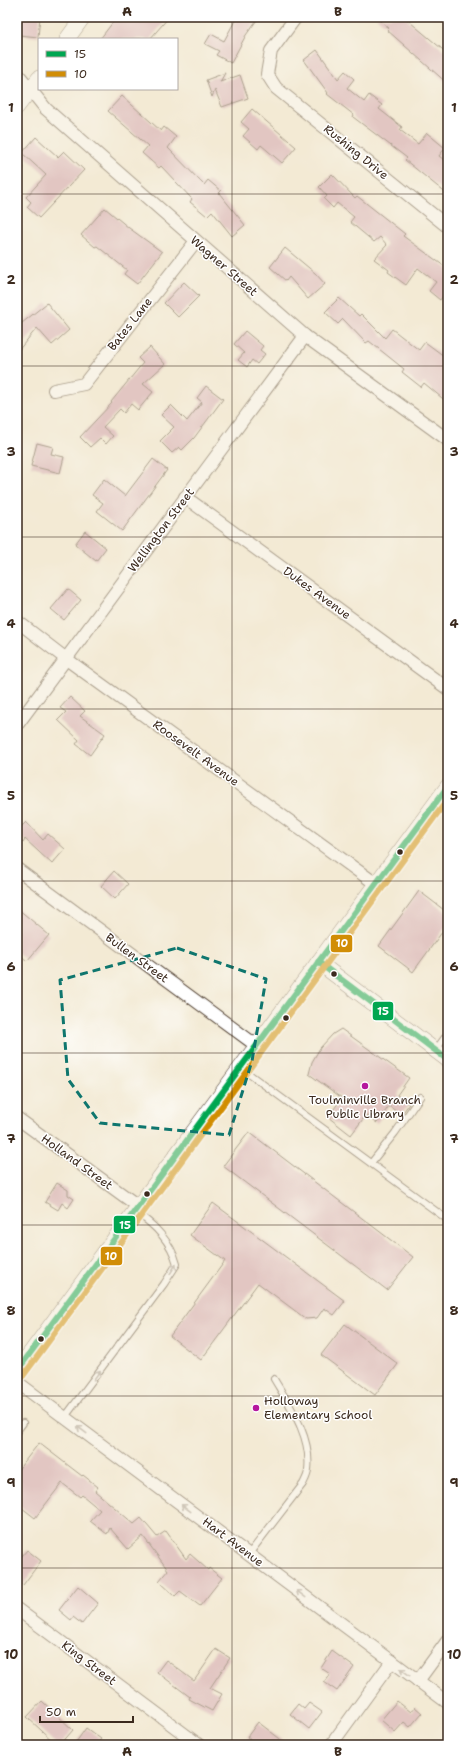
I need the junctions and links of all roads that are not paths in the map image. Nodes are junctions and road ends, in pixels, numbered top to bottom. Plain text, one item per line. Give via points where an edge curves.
1 (83, 17) edge
2 (296, 17) edge
3 (68, 38) edge
4 (17, 73) edge
5 (35, 84) edge
6 (17, 107) edge
7 (17, 165) edge
8 (17, 172) edge
9 (448, 227) edge
10 (196, 241) junction
11 (305, 336) junction
12 (54, 390) dead end
13 (448, 440) edge
14 (185, 497) junction
15 (17, 621) edge
16 (65, 658) junction
17 (448, 689) edge
18 (17, 725) edge
19 (448, 786) edge
20 (17, 869) edge
21 (376, 884) junction
22 (318, 962) junction
23 (448, 1033) edge
24 (257, 1046) junction
25 (435, 1051) junction
26 (448, 1060) edge
27 (241, 1067) junction
28 (420, 1097) dead end
29 (17, 1118) edge
30 (371, 1163) junction
31 (136, 1209) junction
32 (448, 1220) edge
33 (17, 1371) edge
34 (274, 1379) dead end
35 (17, 1382) edge
36 (65, 1417) junction
37 (23, 1423) dead end
38 (17, 1432) edge
39 (249, 1554) junction
40 (17, 1609) edge
41 (448, 1640) edge
42 (392, 1661) junction
43 (418, 1681) junction
44 (448, 1703) edge
45 (199, 1745) edge
46 (331, 1745) edge

1 - 3 street
2 - 9 street, Rushing Drive via 271,51 267,74 276,88
4 - 5 street, Wagner Street
5 - 6 street
5 - 10 street, Wagner Street via 46,109
7 - 8 lane via 20,168
10 - 11 street, Wagner Street
10 - 12 street, Bates Lane via 84,384
11 - 13 street, Wagner Street
11 - 14 street, Wellington Street
14 - 16 street, Wellington Street
14 - 17 street, Dukes Avenue
15 - 16 street, Roosevelt Avenue
16 - 18 street, Wellington Street
16 - 21 street, Roosevelt Avenue
19 - 21 street
20 - 24 street, Bullen Street
21 - 22 street
22 - 24 street
22 - 25 street
23 - 25 lane
24 - 27 street
25 - 26 street
27 - 30 lane
27 - 31 street
28 - 30 lane
29 - 31 street, Holland Street
30 - 32 lane
31 - 33 street
36 -> 31 lane via 177,1264 173,1251 150,1221
34 - 39 lane via 293,1411 304,1438 308,1471 303,1484
35 - 36 street, Hart Avenue
39 -> 36 street, Hart Avenue
37 - 38 lane
42 -> 39 street, Hart Avenue
40 - 45 street, King Street
41 - 43 street
43 -> 42 street, Hart Avenue
42 - 46 street
43 - 44 street, Hart Avenue

